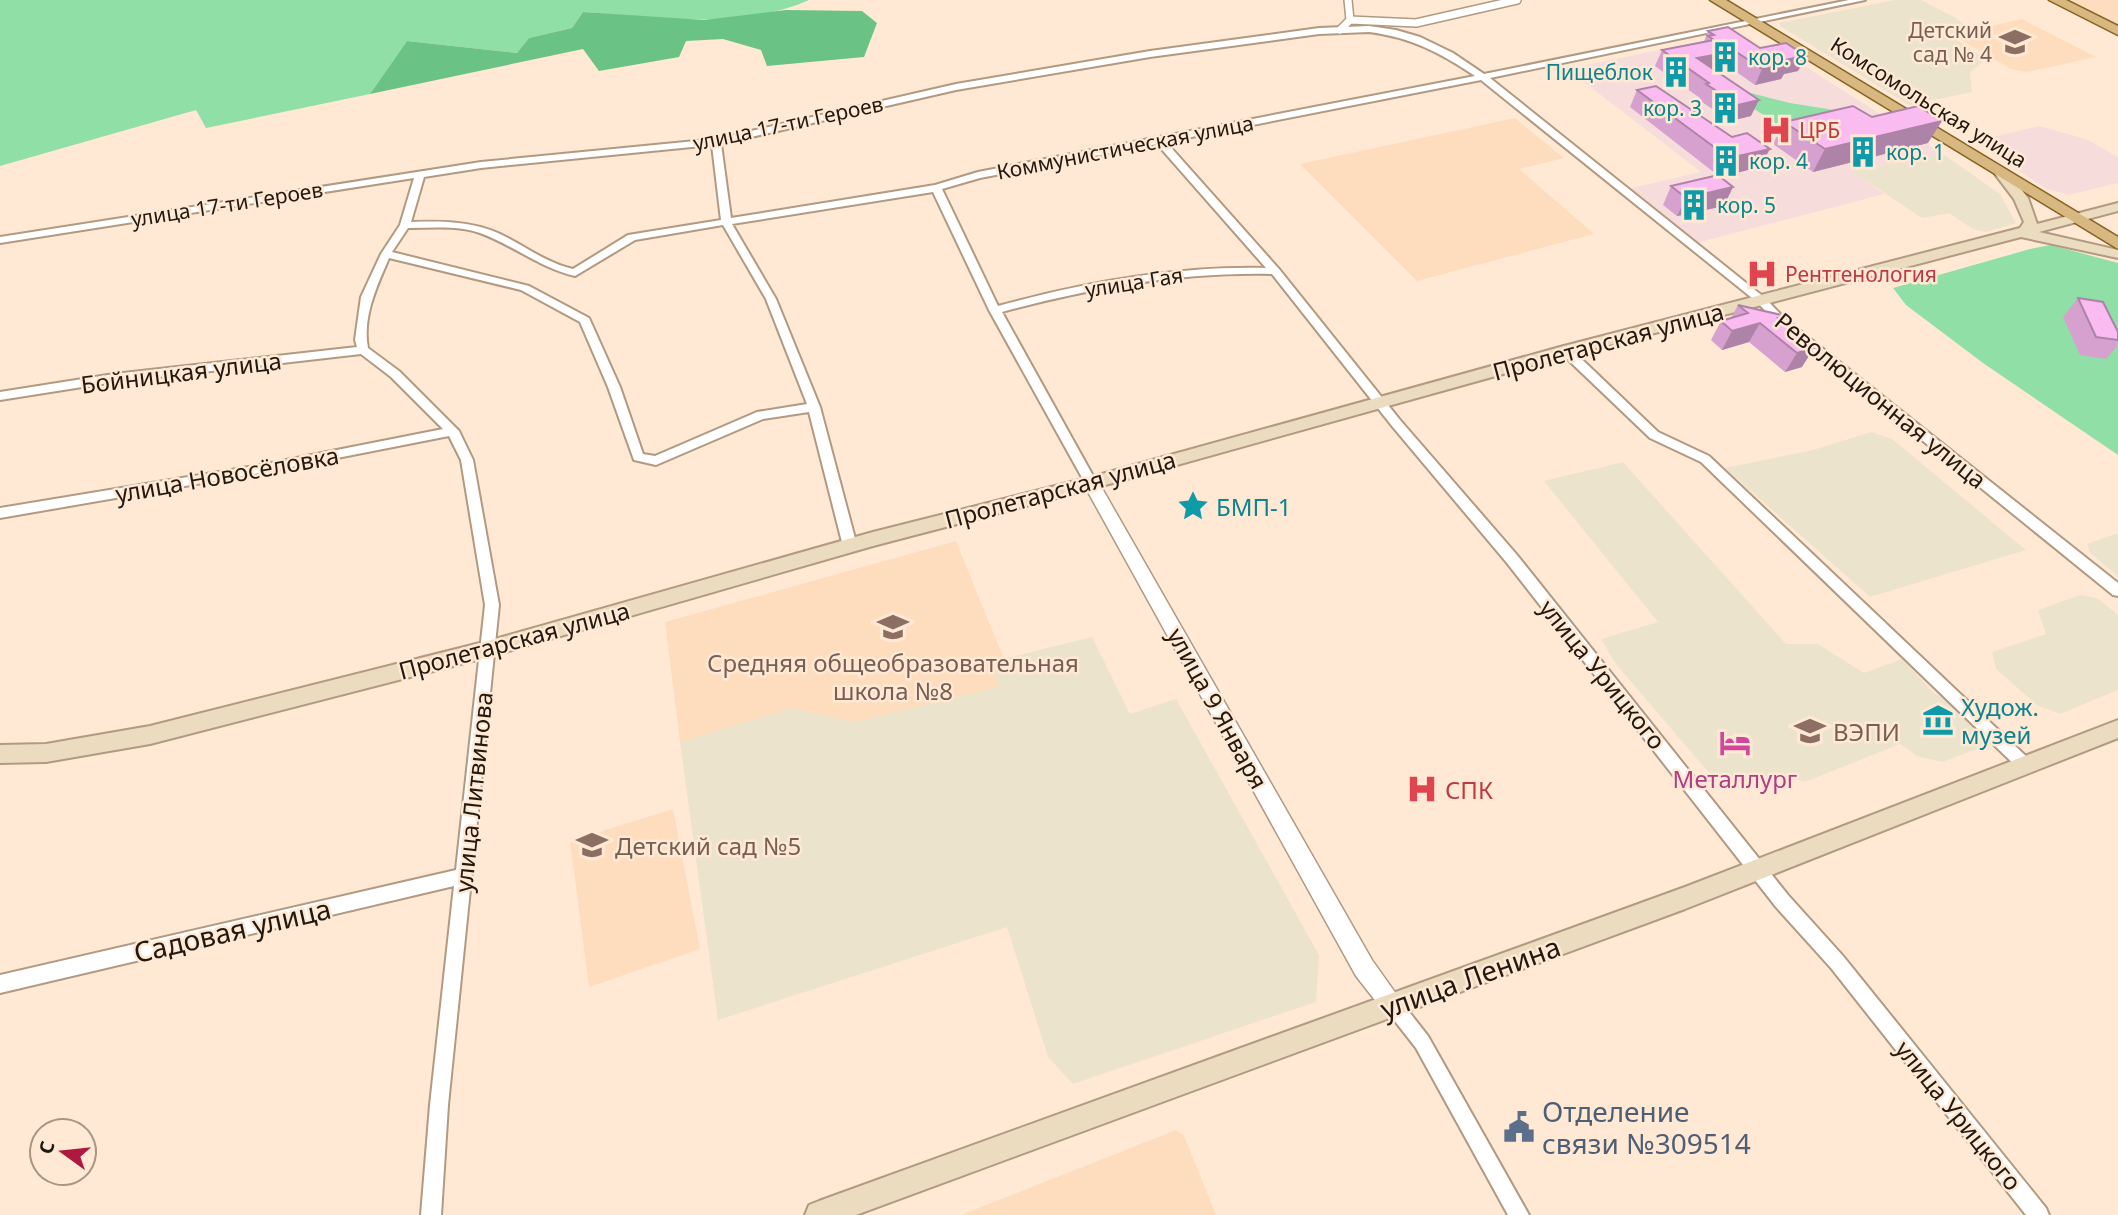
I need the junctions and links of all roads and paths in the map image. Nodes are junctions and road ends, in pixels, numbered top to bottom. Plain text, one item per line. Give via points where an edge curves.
1 (1348, 0) edge
2 (1517, 0) edge
3 (1717, 0) edge
4 (1861, 0) edge
5 (2056, 0) edge
6 (1350, 20) junction
7 (1754, 21) junction
8 (1340, 30) junction
9 (2118, 31) edge
10 (1482, 76) junction
11 (1159, 140) junction
12 (716, 142) junction
13 (420, 174) junction
14 (2002, 174) junction
15 (936, 188) junction
16 (2118, 207) edge
17 (2074, 219) junction
18 (726, 222) junction
19 (405, 225) junction
20 (2024, 233) junction
21 (0, 240) edge
22 (2118, 244) edge
23 (386, 254) junction
24 (2118, 254) edge
25 (1275, 271) junction
26 (1761, 300) junction
27 (995, 310) junction
28 (363, 351) junction
29 (1566, 351) junction
30 (0, 396) edge
31 (1380, 402) junction
32 (814, 407) junction
33 (453, 431) junction
34 (1091, 483) junction
35 (0, 513) edge
36 (850, 546) junction
37 (2118, 591) edge
38 (488, 649) junction
39 (2118, 729) edge
40 (0, 754) edge
41 (2026, 766) junction
42 (1758, 869) junction
43 (464, 876) junction
44 (0, 984) edge
45 (1393, 1005) junction
46 (431, 1215) edge
47 (819, 1215) edge
48 (1520, 1215) edge
49 (2039, 1215) edge

1 - 6 street
2 - 6 street via 1416,23
3 - 7 main road, Комсомольская улица
4 - 7 street, Коммунистическая улица
5 - 9 main road
6 - 8 street
7 - 10 street, Коммунистическая улица
7 - 14 main road, Комсомольская улица
8 - 10 street, улица 17-ти Героев via 1393,32 1417,39
8 - 12 street, улица 17-ти Героев via 1150,54 956,88
10 - 11 street, Коммунистическая улица
10 - 26 street, Революционная улица
11 - 15 street, Коммунистическая улица via 978,175
11 - 25 street, улица Урицкого
12 - 13 street, улица 17-ти Героев
12 - 18 street
13 - 19 street
13 - 21 street, улица 17-ти Героев
14 - 17 main road, Комсомольская улица
14 - 20 main road via 2021,198 2031,222
15 - 18 street, Коммунистическая улица
15 - 27 street, улица 9 Января
16 - 17 main road, Пролетарская улица
17 - 20 main road, Пролетарская улица
17 - 22 main road, Комсомольская улица
18 - 19 street, Коммунистическая улица via 632,237 575,273 559,271 482,230
18 - 32 street via 771,299
19 - 23 street
20 - 24 main road
20 - 26 main road, Пролетарская улица
23 - 28 street via 366,297 360,340
23 - 32 street via 525,288 585,320 638,457 656,461 761,415
25 - 27 street, улица Гая via 1236,269 1146,277
25 - 31 street, улица Урицкого
26 - 29 main road, Пролетарская улица
26 - 37 street, Революционная улица via 1911,427
27 - 34 street, улица 9 Января
28 - 30 street, Бойницкая улица via 114,378
28 - 33 street, улица Литвинова via 395,374
29 - 31 main road, Пролетарская улица
29 - 41 street via 1654,435 1705,459
31 - 34 main road, Пролетарская улица
31 - 42 street, улица Урицкого via 1512,559
32 - 36 street
33 - 35 street, улица Новосёловка
33 - 38 street, улица Литвинова via 467,460 492,605
34 - 36 main road, Пролетарская улица
34 - 45 street, улица 9 Января via 1340,927
36 - 38 main road, Пролетарская улица
38 - 40 main road, Пролетарская улица via 150,734 46,753
38 - 43 street, улица Литвинова
39 - 41 main road, улица Ленина
41 - 42 main road, улица Ленина
42 - 45 main road, улица Ленина
42 - 49 street, улица Урицкого
43 - 44 street, Садовая улица
43 - 46 street, улица Литвинова
45 - 47 main road, улица Ленина
45 - 48 street, улица 9 Января via 1422,1042

